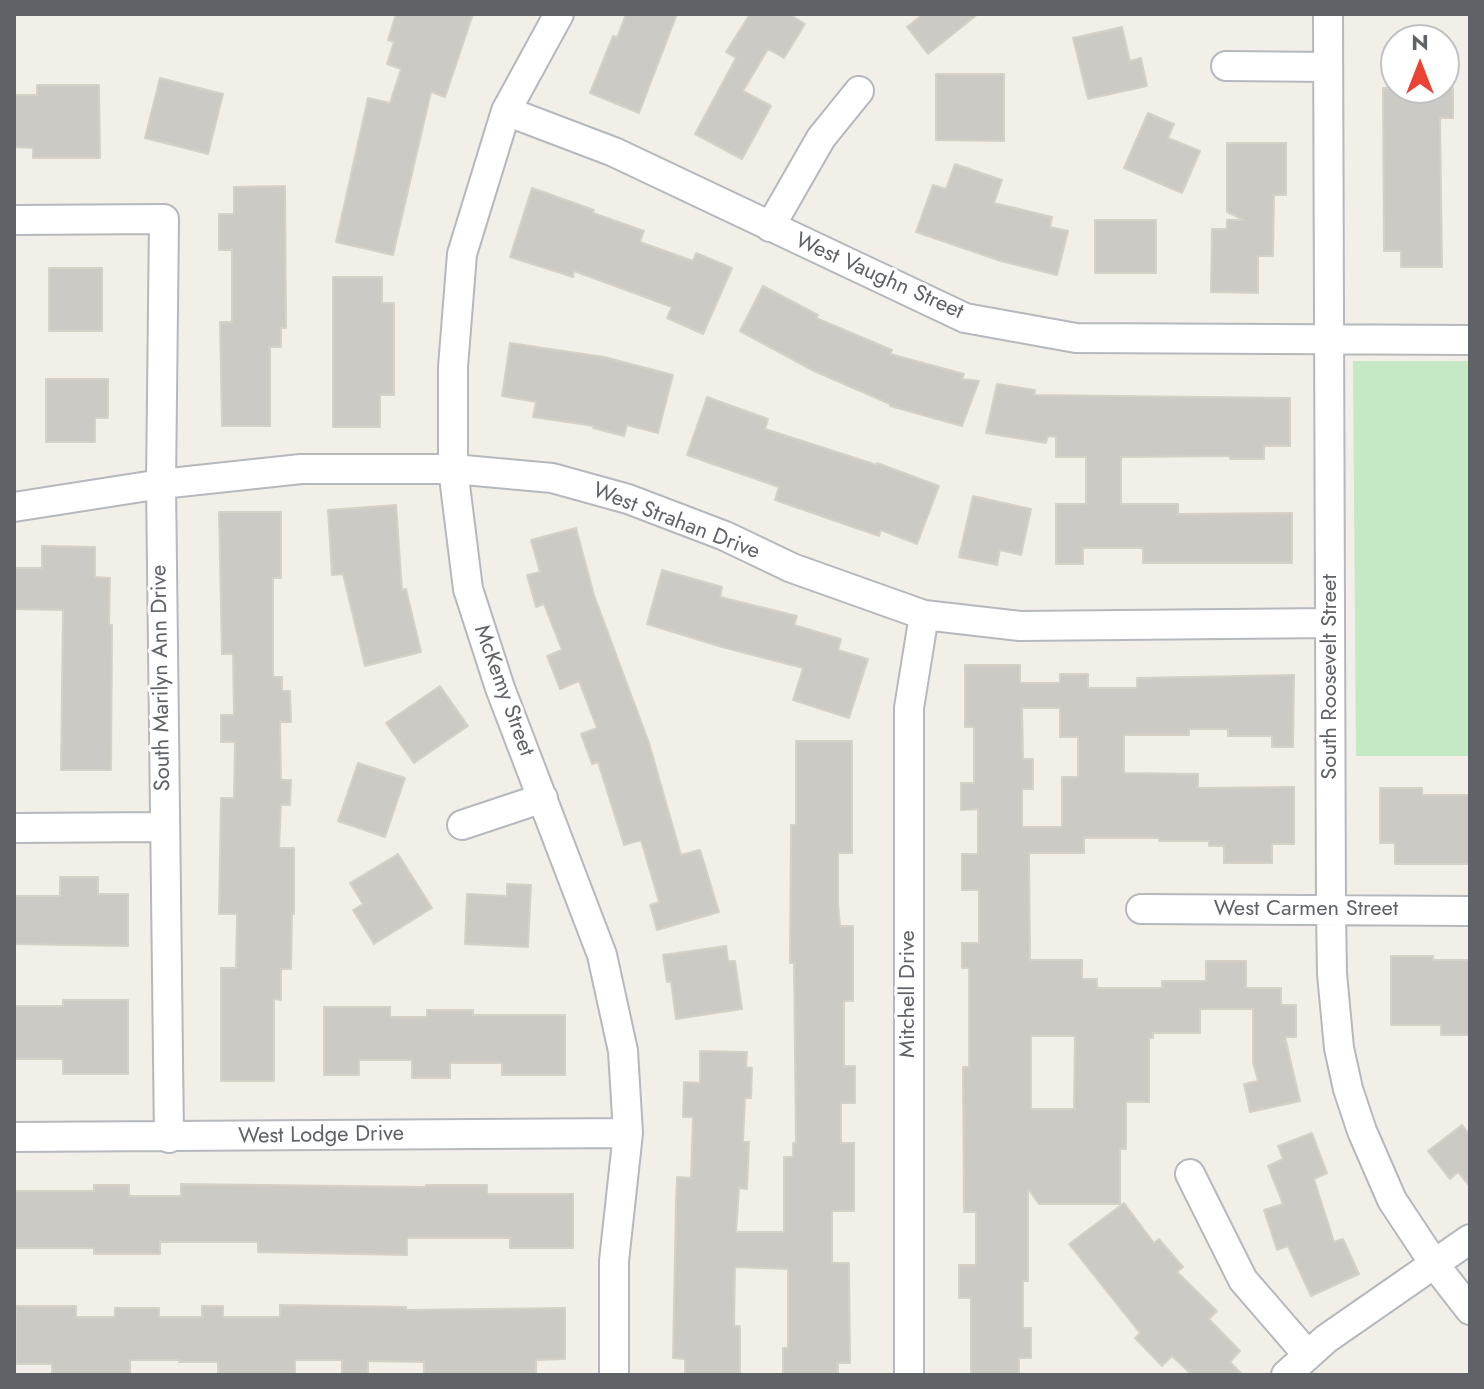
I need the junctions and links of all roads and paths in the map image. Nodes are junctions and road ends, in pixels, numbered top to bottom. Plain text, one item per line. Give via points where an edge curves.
1 (559, 14) edge
2 (1328, 14) edge
3 (1226, 66) dead end
4 (1328, 67) junction
5 (859, 91) dead end
6 (506, 111) junction
7 (14, 220) edge
8 (770, 227) junction
9 (1330, 338) junction
10 (1470, 340) edge
11 (453, 469) junction
12 (161, 484) junction
13 (14, 507) edge
14 (924, 615) junction
15 (1330, 623) junction
16 (543, 798) junction
17 (462, 825) dead end
18 (164, 827) junction
19 (14, 828) edge
20 (1141, 909) dead end
21 (1331, 910) junction
22 (1470, 911) edge
23 (628, 1133) junction
24 (14, 1137) edge
25 (169, 1138) junction
26 (1190, 1174) dead end
27 (1470, 1239) edge
28 (1435, 1265) junction
29 (1470, 1310) edge
30 (1307, 1354) junction
31 (614, 1375) edge
32 (909, 1375) edge
33 (1286, 1375) edge

1 - 6 street, McKemy Street
2 - 4 street, South Roosevelt Street
3 - 4 street
4 - 9 street, South Roosevelt Street
5 - 8 street via 821,138
6 - 8 street, West Vaughn Street via 614,152
6 - 11 street, McKemy Street via 462,254 453,367
7 - 12 street, South Marilyn Ann Drive via 164,219
8 - 9 street, West Vaughn Street via 965,318 1076,338
9 - 10 street, West Vaughn Street
9 - 15 street, South Roosevelt Street
11 - 12 street, West Strahan Drive via 301,469
11 - 14 street, West Strahan Drive via 552,478 628,499 792,568
11 - 16 street, McKemy Street via 468,589
12 - 13 street, West Strahan Drive
12 - 18 street, South Marilyn Ann Drive
14 - 15 street, West Strahan Drive via 1020,626
14 - 32 street, Mitchell Drive via 909,708
15 - 21 street, South Roosevelt Street
16 - 17 street
16 - 23 street, McKemy Street via 602,955 623,1051
18 - 19 street
18 - 25 street, South Marilyn Ann Drive
20 - 21 street, West Carmen Street
21 - 22 street, West Carmen Street
21 - 28 street, South Roosevelt Street via 1332,974 1348,1089 1392,1200
23 - 25 street, West Lodge Drive
23 - 31 street, McKemy Street via 614,1261
24 - 25 street, West Lodge Drive
26 - 30 street via 1243,1280
27 - 28 street
28 - 29 street, South Roosevelt Street
28 - 30 street
30 - 33 street

